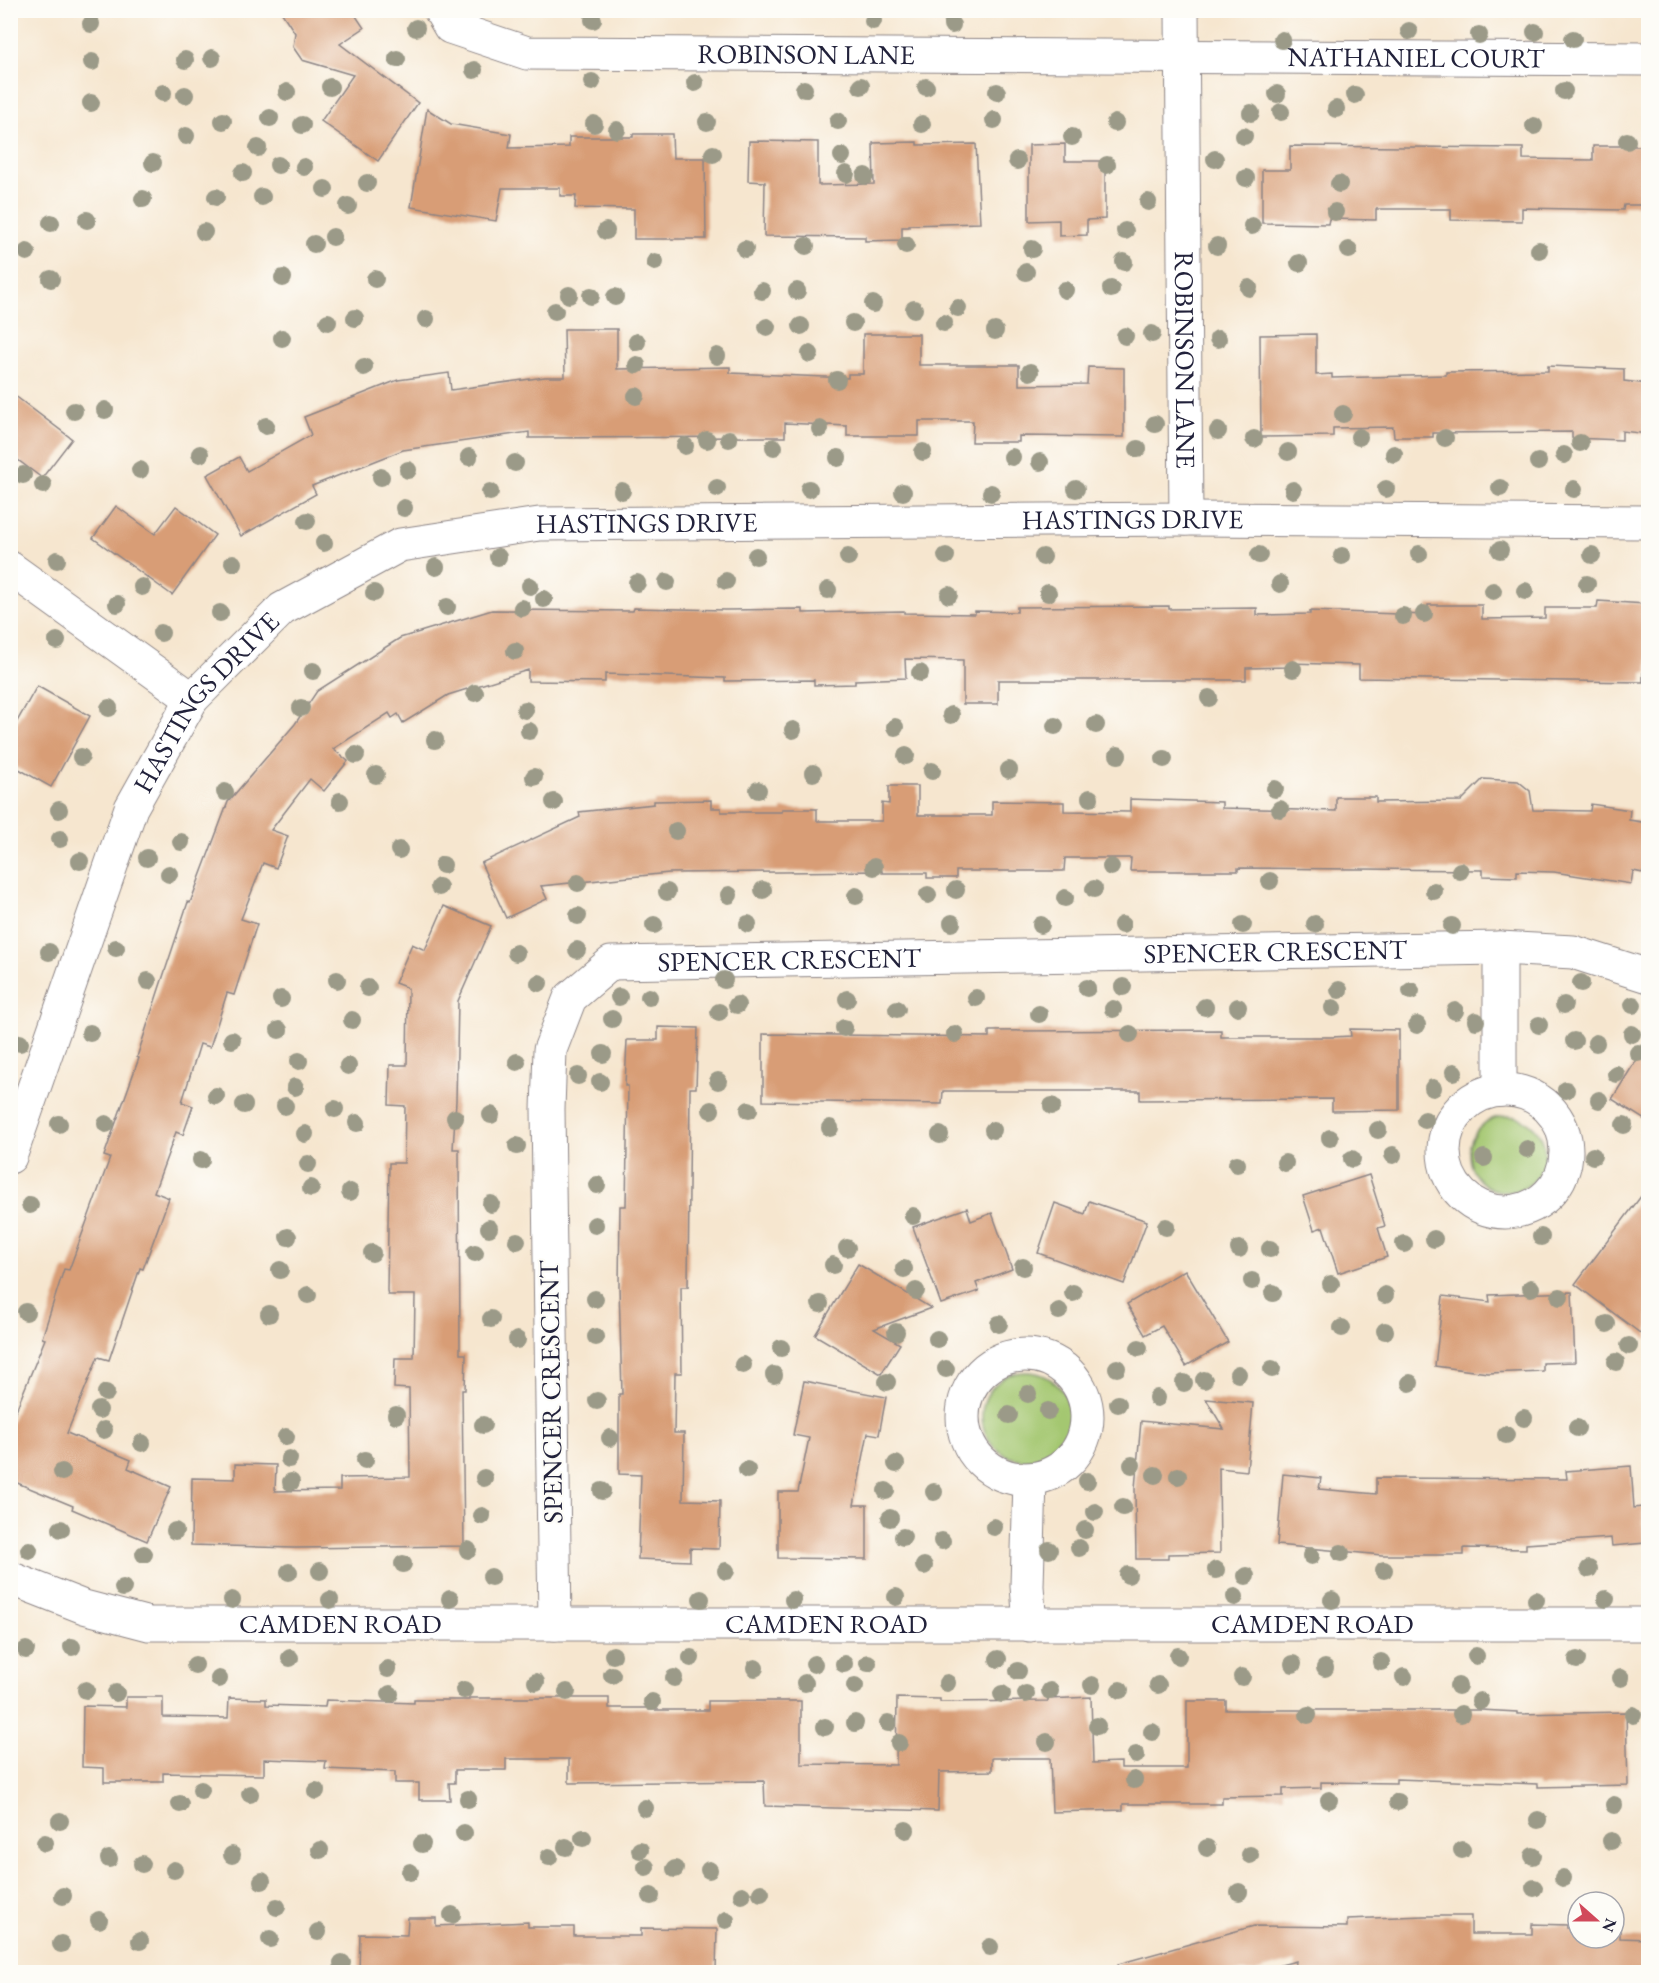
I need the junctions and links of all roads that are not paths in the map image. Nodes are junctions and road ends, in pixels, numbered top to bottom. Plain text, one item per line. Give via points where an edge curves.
1 (440, 10) edge
2 (1182, 10) edge
3 (1183, 56) junction
4 (1648, 59) edge
5 (1186, 519) junction
6 (1648, 522) edge
7 (10, 568) edge
8 (192, 699) junction
9 (1500, 948) junction
10 (1648, 976) edge
11 (1500, 1090) dead end
12 (10, 1157) edge
13 (1030, 1480) dead end
14 (10, 1578) edge
15 (555, 1624) junction
16 (1648, 1624) edge
17 (1030, 1625) junction

1 - 3 street, ROBINSON LANE via 450,27 527,53
2 - 3 street, ROBINSON LANE
3 - 4 street, NATHANIEL COURT
3 - 5 street, ROBINSON LANE
5 - 6 street, HASTINGS DRIVE
5 - 8 street, HASTINGS DRIVE via 539,524 399,546 282,609
7 - 8 street
8 - 12 street, HASTINGS DRIVE via 131,808
9 - 10 street, SPENCER CRESCENT via 1572,952
9 - 11 street
9 - 15 street, SPENCER CRESCENT via 611,963 570,998 550,1050
13 - 17 street
14 - 15 street, CAMDEN ROAD via 84,1607 149,1623
15 - 17 street, CAMDEN ROAD
16 - 17 street, CAMDEN ROAD

